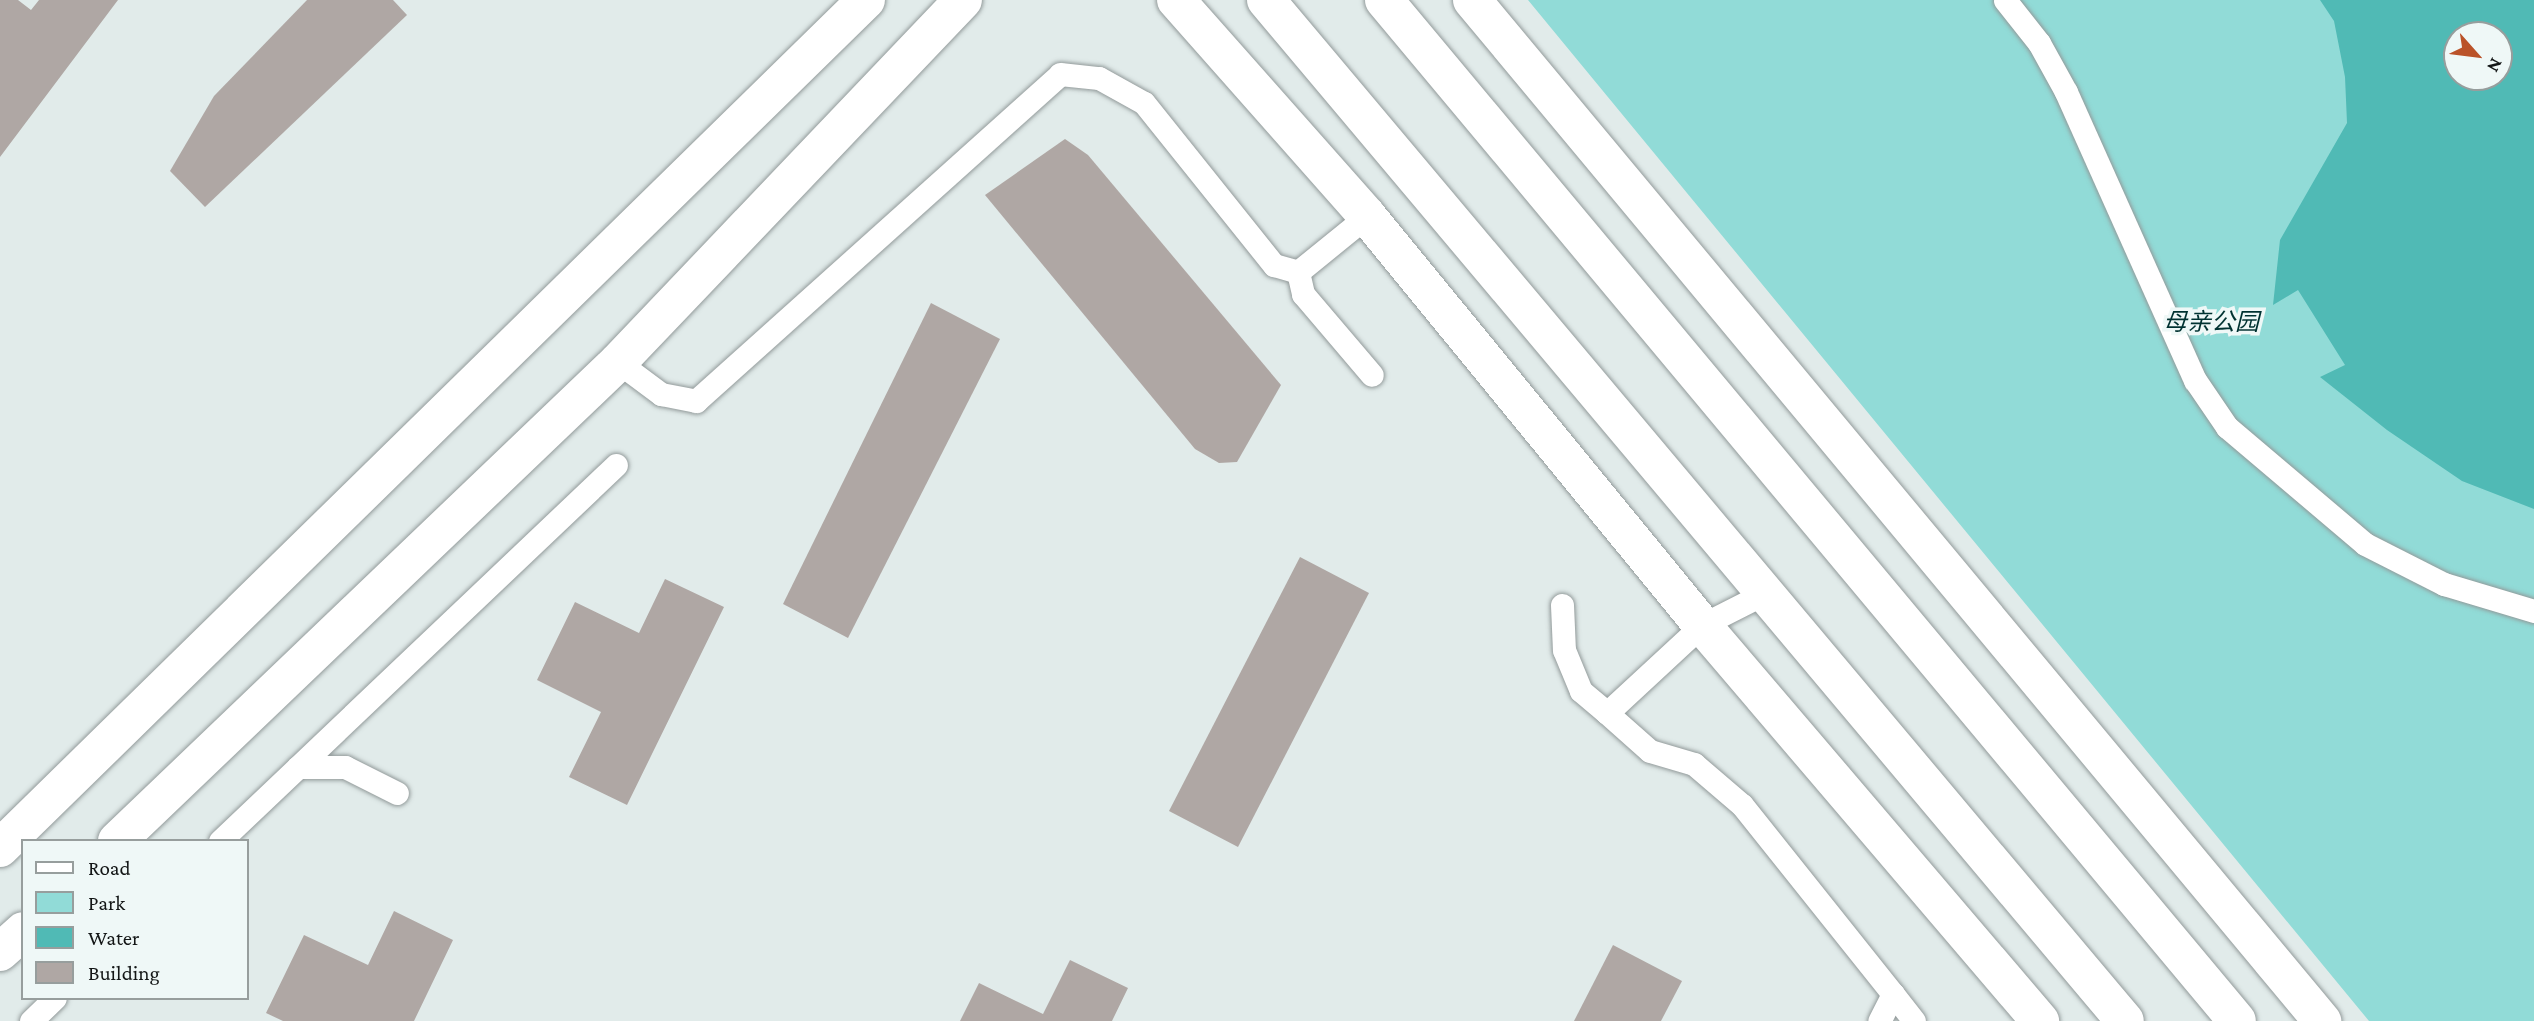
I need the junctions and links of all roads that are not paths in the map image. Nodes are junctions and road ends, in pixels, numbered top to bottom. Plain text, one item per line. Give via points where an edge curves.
1 (866, 0) edge
2 (962, 0) edge
3 (1176, 0) edge
4 (1266, 0) edge
5 (1384, 0) edge
6 (1472, 0) edge
7 (2005, 0) edge
8 (1367, 216) junction
9 (1298, 272) junction
10 (618, 362) junction
11 (1372, 375) dead end
12 (617, 466) dead end
13 (1767, 593) junction
14 (1562, 605) dead end
15 (2534, 611) edge
16 (1702, 625) junction
17 (1607, 713) junction
18 (298, 767) junction
19 (397, 793) dead end
20 (119, 839) edge
21 (222, 839) edge
22 (0, 848) edge
23 (21, 933) edge
24 (0, 952) edge
25 (1893, 994) junction
26 (53, 1000) edge
27 (31, 1021) edge
28 (1879, 1021) edge
29 (1914, 1021) edge
30 (2040, 1021) edge
31 (2125, 1021) edge
32 (2237, 1021) edge
33 (2322, 1021) edge

1 - 22 street
2 - 10 street
3 - 8 street
4 - 13 street
5 - 32 street
6 - 33 street
7 - 15 lane via 2039,43 2066,92 2195,380 2227,428 2365,544 2444,584
8 - 9 lane
8 - 16 street
9 - 10 lane via 1274,265 1144,103 1099,78 1060,74 696,401 661,394
9 - 11 lane via 1303,294
10 - 20 street
12 - 18 lane
13 - 16 lane
13 - 31 street
14 - 17 lane via 1564,650 1581,691
16 - 17 lane
16 - 30 street
17 - 25 lane via 1650,751 1694,764 1742,805
18 - 19 lane via 345,767
18 - 21 lane
23 - 24 street
25 - 28 lane
25 - 29 lane
26 - 27 lane

